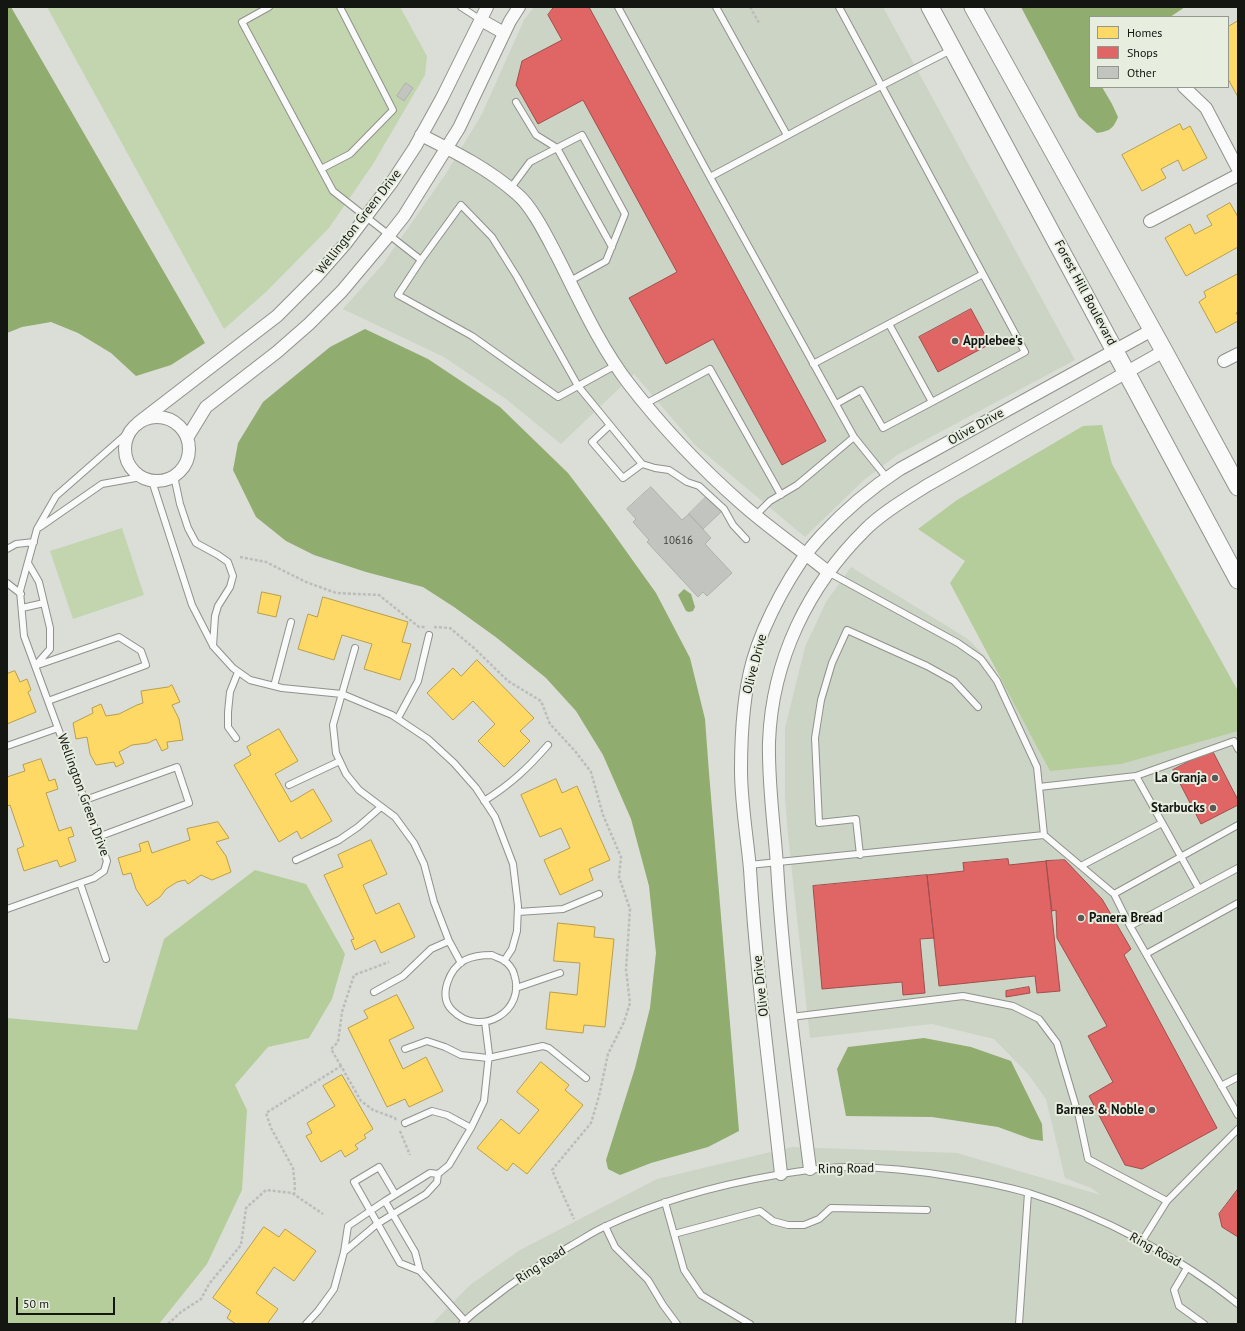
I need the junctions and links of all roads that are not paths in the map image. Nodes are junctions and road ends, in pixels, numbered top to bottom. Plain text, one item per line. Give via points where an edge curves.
1 (269, 7) edge
2 (340, 7) edge
3 (461, 7) edge
4 (487, 7) edge
5 (519, 7) edge
6 (618, 7) edge
7 (716, 7) edge
8 (839, 7) edge
9 (930, 7) edge
10 (973, 7) edge
11 (480, 20) junction
12 (504, 33) junction
13 (953, 49) junction
14 (881, 86) junction
15 (1185, 88) edge
16 (516, 102) dead end
17 (421, 135) junction
18 (787, 135) junction
19 (447, 148) junction
20 (557, 148) junction
21 (1238, 169) edge
22 (321, 170) junction
23 (1238, 175) edge
24 (710, 177) junction
25 (510, 189) junction
26 (366, 217) junction
27 (1150, 221) dead end
28 (389, 235) junction
29 (612, 247) junction
30 (421, 260) junction
31 (983, 274) junction
32 (570, 281) junction
33 (889, 324) junction
34 (1152, 330) junction
35 (1115, 350) junction
36 (1164, 351) junction
37 (1238, 354) edge
38 (1224, 361) dead end
39 (813, 364) junction
40 (616, 365) junction
41 (1127, 372) junction
42 (578, 386) junction
43 (932, 402) junction
44 (645, 404) junction
45 (836, 404) junction
46 (610, 425) junction
47 (134, 427) junction
48 (854, 437) junction
49 (187, 438) junction
50 (642, 464) junction
51 (174, 476) junction
52 (887, 478) junction
53 (147, 479) junction
54 (1238, 487) edge
55 (781, 494) junction
56 (756, 515) junction
57 (37, 529) junction
58 (746, 539) dead end
59 (34, 542) junction
60 (7, 548) edge
61 (806, 555) junction
62 (28, 563) junction
63 (828, 572) junction
64 (1238, 580) edge
65 (7, 583) edge
66 (21, 594) junction
67 (44, 603) junction
68 (22, 608) junction
69 (291, 622) dead end
70 (430, 635) dead end
71 (214, 646) junction
72 (355, 648) dead end
73 (35, 666) junction
74 (238, 672) junction
75 (274, 686) junction
76 (342, 694) junction
77 (48, 701) junction
78 (978, 707) dead end
79 (398, 718) junction
80 (58, 728) junction
81 (236, 738) dead end
82 (548, 745) dead end
83 (7, 746) edge
84 (1238, 749) edge
85 (340, 760) junction
86 (1136, 776) junction
87 (289, 785) dead end
88 (1039, 787) junction
89 (85, 800) junction
90 (484, 800) junction
91 (381, 807) junction
92 (1162, 822) junction
93 (1238, 825) edge
94 (1044, 835) junction
95 (98, 837) junction
96 (860, 855) junction
97 (1182, 857) junction
98 (296, 860) dead end
99 (776, 863) junction
100 (749, 865) junction
101 (1081, 866) junction
102 (1238, 868) edge
103 (80, 883) junction
104 (1200, 889) junction
105 (599, 894) dead end
106 (1114, 894) junction
107 (1238, 903) edge
108 (7, 908) edge
109 (518, 912) junction
110 (1130, 926) junction
111 (449, 941) junction
112 (1146, 954) junction
113 (106, 959) dead end
114 (504, 960) junction
115 (461, 963) junction
116 (560, 973) dead end
117 (516, 988) junction
118 (374, 992) dead end
119 (791, 1017) junction
120 (485, 1022) junction
121 (405, 1049) dead end
122 (488, 1058) junction
123 (1238, 1077) edge
124 (586, 1078) dead end
125 (1221, 1086) junction
126 (1238, 1115) edge
127 (405, 1123) dead end
128 (471, 1128) junction
129 (1238, 1129) edge
130 (810, 1169) junction
131 (438, 1174) junction
132 (781, 1174) junction
133 (1028, 1193) junction
134 (395, 1194) junction
135 (385, 1201) junction
136 (1167, 1201) junction
137 (665, 1202) junction
138 (927, 1210) dead end
139 (370, 1211) junction
140 (393, 1214) junction
141 (377, 1224) junction
142 (605, 1226) junction
143 (674, 1234) junction
144 (1142, 1241) junction
145 (344, 1252) junction
146 (1187, 1268) junction
147 (420, 1271) junction
148 (1238, 1304) edge
149 (464, 1322) edge
150 (306, 1324) edge
151 (677, 1324) edge
152 (750, 1324) edge
153 (1019, 1324) edge
154 (1204, 1324) edge

1 - 22 lane via 242,22
2 - 22 lane via 393,110 350,154
3 - 11 lane
4 - 11 street, Wellington Green Drive
5 - 12 street
6 - 24 lane
7 - 18 lane
8 - 14 lane
9 - 13 main road, Forest Hill Boulevard
10 - 34 main road
11 - 12 street
11 - 17 street, Wellington Green Drive
12 - 19 street
13 - 14 lane
13 - 35 main road, Forest Hill Boulevard
14 - 18 lane
14 - 31 lane
15 - 21 street via 1206,108
16 - 20 lane via 536,135
17 - 19 street
17 - 26 street, Wellington Green Drive via 392,182
18 - 24 lane
19 - 25 street via 482,167
19 - 28 street
20 - 25 lane via 530,162
20 - 29 lane
20 - 29 lane via 582,135 604,174 625,214
22 - 26 lane via 333,191
23 - 27 street
24 - 39 lane
25 - 32 street via 519,195 533,214
26 - 28 lane
26 - 47 street, Wellington Green Drive via 316,277 277,316
28 - 30 lane
28 - 49 street via 342,290 308,324 277,352 206,407
29 - 32 lane via 606,261
30 - 42 lane via 398,295 472,336 558,397
30 - 42 lane via 461,206 492,237
31 - 33 lane
31 - 43 lane via 1025,352
32 - 40 street
33 - 39 lane
33 - 43 lane
34 - 35 street, Olive Drive
34 - 36 main road
35 - 41 main road, Forest Hill Boulevard
35 - 52 street, Olive Drive
36 - 41 street, Olive Drive
36 - 54 main road
37 - 38 street
39 - 45 lane
40 - 42 lane
40 - 44 street
41 - 63 street, Olive Drive via 926,486 888,511 866,528
41 - 64 main road, Forest Hill Boulevard
42 - 46 lane
43 - 45 lane via 883,428 861,390
44 - 55 lane via 710,369
44 - 56 street via 691,457
45 - 48 lane
46 - 50 lane
46 - 50 lane via 592,442 623,478
47 - 49 street via 151,417 162,417 173,421
47 - 53 street via 126,441 125,452 133,470
47 - 57 lane, Wellington Green Drive via 56,496
48 - 52 lane
48 - 55 lane via 796,485
49 - 51 street via 187,460
50 - 58 lane via 669,470 687,482 699,486 724,509 733,525
51 - 53 street via 163,480
51 - 71 lane via 180,504 196,544 228,562 233,576 215,616
52 - 61 street, Olive Drive via 838,519
53 - 57 lane via 102,484
53 - 71 lane via 192,605
55 - 56 lane
56 - 61 street
57 - 59 lane, Wellington Green Drive
59 - 60 lane
59 - 62 lane, Wellington Green Drive
61 - 63 street
61 - 100 street, Olive Drive via 762,632 747,686 743,713 741,772
62 - 66 lane, Wellington Green Drive
62 - 67 lane via 39,582
63 - 88 lane via 958,643 980,658 997,681 1037,767
63 - 99 street, Olive Drive via 798,622 781,664 776,686 769,740 769,770
65 - 66 lane
66 - 68 lane, Wellington Green Drive
67 - 68 lane
67 - 73 lane via 50,628 50,649
68 - 73 lane, Wellington Green Drive via 24,636
69 - 75 lane
70 - 79 lane via 418,680
71 - 74 lane
72 - 76 lane
73 - 77 lane, Wellington Green Drive
73 - 77 lane via 119,637 142,651 146,665
74 - 75 lane via 250,680
74 - 81 lane via 230,692 228,712 228,728
75 - 76 lane
76 - 79 lane
76 - 85 lane via 333,725 336,753
77 - 80 lane, Wellington Green Drive
78 - 96 lane via 954,681 847,630 832,663 821,700 815,738 816,779 819,823 856,819
79 - 90 lane via 428,739 454,763
80 - 83 lane
80 - 89 lane, Wellington Green Drive
82 - 90 lane via 530,766 502,790
84 - 86 lane via 1234,741
85 - 87 lane
85 - 91 lane via 346,774 359,790
86 - 88 lane
86 - 92 lane
88 - 94 lane
89 - 95 lane, Wellington Green Drive
89 - 95 lane via 177,767 189,803
90 - 109 lane via 495,817 513,864
91 - 98 lane via 358,828 339,840
91 - 111 lane via 395,817 414,843 424,864 434,902
92 - 97 lane
92 - 101 lane
93 - 97 lane
94 - 96 lane
94 - 101 lane
95 - 103 lane, Wellington Green Drive via 108,861 104,871
96 - 99 lane
97 - 104 lane
97 - 106 lane
99 - 100 lane
99 - 119 street, Olive Drive
100 - 132 street, Olive Drive
101 - 106 lane
102 - 104 lane
103 - 108 lane, Wellington Green Drive
103 - 113 lane
104 - 110 lane
105 - 109 lane via 562,909
106 - 110 lane
107 - 112 lane
109 - 114 lane via 517,931 512,949
110 - 112 lane
111 - 115 lane
111 - 118 lane via 431,949 402,976
112 - 125 lane
114 - 115 lane via 492,956 478,956
114 - 117 lane via 513,970
115 - 120 lane via 447,982 446,996 450,1008 459,1017 471,1022
116 - 117 lane
117 - 120 lane via 516,996 509,1008 498,1017
119 - 130 street, Olive Drive
119 - 136 lane via 963,996 1013,1006 1039,1019 1057,1043 1079,1117 1088,1159
120 - 122 lane
121 - 122 lane via 427,1041 461,1055
122 - 124 lane via 543,1046
122 - 128 lane via 484,1100
123 - 125 lane
125 - 126 lane
127 - 128 lane via 432,1111 447,1115
128 - 131 lane via 449,1165
129 - 136 lane
130 - 132 lane, Ring Road
130 - 133 lane, Ring Road via 907,1169 978,1181
131 - 134 lane via 430,1173
131 - 140 lane via 437,1182 426,1194
132 - 137 lane, Ring Road via 710,1189
133 - 144 lane, Ring Road via 1085,1214
133 - 153 lane
134 - 135 lane
134 - 139 lane via 378,1167 354,1182
135 - 139 lane
135 - 140 lane
136 - 144 lane
137 - 142 lane, Ring Road
137 - 143 lane
138 - 143 lane via 831,1208 819,1219 804,1225 788,1225 773,1220 760,1211
139 - 141 lane
139 - 145 lane via 348,1226
140 - 141 lane
140 - 147 lane via 415,1252
141 - 145 lane
141 - 147 lane via 400,1263
142 - 149 lane, Ring Road via 546,1260 499,1293
142 - 151 lane via 615,1247 648,1280
143 - 152 lane via 684,1270 701,1294
144 - 146 lane, Ring Road
145 - 150 lane via 334,1289
146 - 148 lane, Ring Road
146 - 154 lane via 1174,1290 1179,1306
147 - 149 lane

